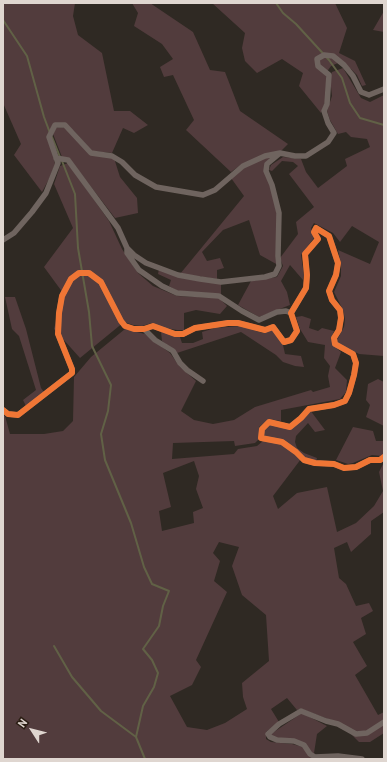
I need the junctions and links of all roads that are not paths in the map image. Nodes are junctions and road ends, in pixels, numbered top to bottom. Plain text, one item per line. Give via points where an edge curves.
1 (384, 89) edge
2 (280, 153) junction
3 (56, 158) junction
4 (3, 240) edge
5 (127, 248) junction
6 (291, 313) junction
7 (144, 329) junction
8 (203, 381) dead end
9 (3, 410) edge
10 (384, 457) edge
11 (384, 722) edge
12 (362, 759) edge

1 - 2 street via 369,95 361,92 353,76 333,56 324,55 317,59 318,66 328,75 327,104 324,111 334,133 328,142 306,156
2 - 3 street via 264,156 243,166 215,190 203,195 156,187 135,175 112,156 91,153 65,125 55,125 49,137
2 - 5 street via 267,164 266,171 278,213 279,266 275,274 221,282 200,279 178,275 146,263
3 - 4 street via 58,163 46,193 14,233
3 - 5 street via 68,160 118,228
5 - 6 street via 139,270 177,293 219,296 259,320 277,312
6 - 7 street via 297,332 291,340 284,342 273,327 264,330 238,323 195,328 183,334 175,334 153,326
6 - 10 street via 306,288 308,275 305,254 318,239 314,232 316,228 329,236 338,263 329,292 340,310 341,318 339,330 334,338 336,344 353,354 356,363 354,375 345,401 309,409 290,427 269,422 262,429 261,438 282,442 304,460 344,468 356,467
7 - 8 street via 155,340 173,351 180,363
7 - 9 street via 125,326 101,282 89,273 79,273 70,279 62,296 58,334 72,374 18,415 8,414
11 - 12 street via 367,733 356,734 338,724 301,711 268,734 277,740 294,741 304,745 315,757

